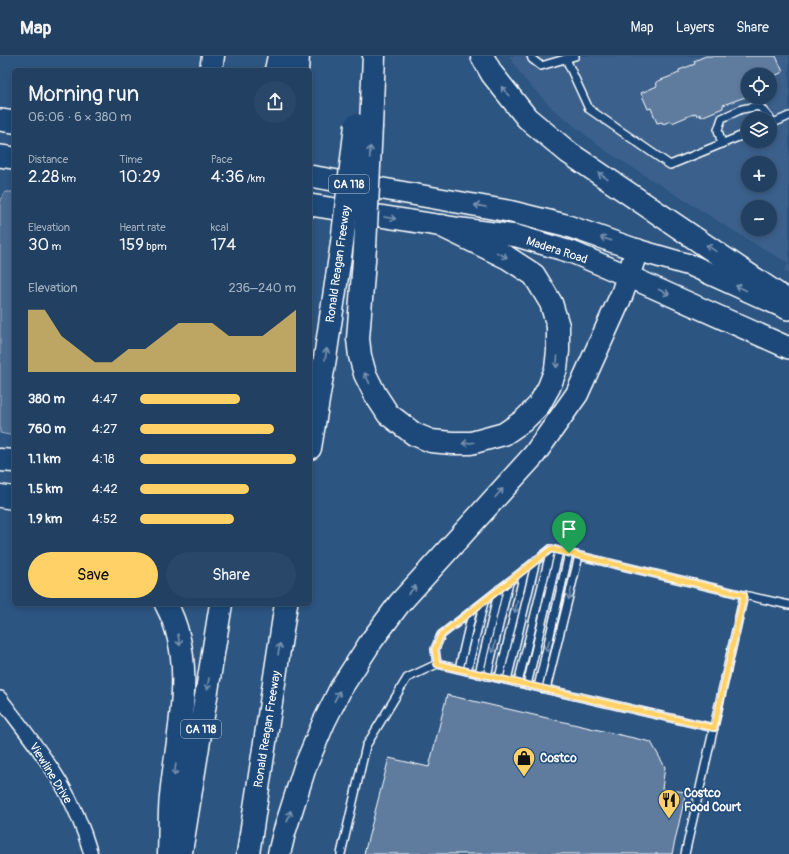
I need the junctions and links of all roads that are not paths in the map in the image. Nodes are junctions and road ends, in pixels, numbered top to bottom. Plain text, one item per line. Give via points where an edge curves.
1 (213, 56) edge
2 (279, 56) edge
3 (298, 56) edge
4 (362, 56) edge
5 (374, 56) edge
6 (482, 56) edge
7 (531, 56) edge
8 (575, 56) edge
9 (566, 59) junction
10 (211, 68) edge
11 (276, 68) edge
12 (297, 68) edge
13 (764, 112) edge
14 (789, 116) edge
15 (0, 120) edge
16 (777, 121) edge
17 (12, 122) edge
18 (363, 125) junction
19 (741, 136) edge
20 (722, 144) junction
21 (0, 156) edge
22 (12, 158) edge
23 (312, 176) edge
24 (312, 205) edge
25 (442, 226) junction
26 (637, 250) junction
27 (628, 276) junction
28 (789, 302) edge
29 (789, 310) edge
30 (789, 348) edge
31 (312, 436) edge
32 (0, 460) edge
33 (12, 461) edge
34 (0, 496) edge
35 (12, 498) edge
36 (551, 549) junction
37 (559, 551) junction
38 (569, 553) junction
39 (579, 556) junction
40 (536, 560) junction
41 (525, 569) junction
42 (509, 582) junction
43 (499, 590) junction
44 (744, 595) junction
45 (484, 602) junction
46 (789, 605) edge
47 (167, 606) edge
48 (221, 606) edge
49 (286, 606) edge
50 (474, 609) junction
51 (437, 664) junction
52 (459, 669) junction
53 (467, 671) junction
54 (479, 674) junction
55 (487, 676) junction
56 (499, 678) junction
57 (507, 680) junction
58 (518, 682) junction
59 (526, 685) junction
60 (538, 687) junction
61 (546, 689) junction
62 (0, 698) edge
63 (714, 728) junction
64 (91, 854) edge
65 (169, 854) edge
66 (180, 854) edge
67 (248, 854) edge
68 (279, 854) edge
69 (341, 854) edge
70 (685, 854) edge

1 - 10 highway
2 - 11 highway
3 - 12 highway
4 - 18 highway, Ronald Reagan Freeway / CA 118
5 - 18 highway
28 -> 6 highway via 569,153 527,118 492,74
7 - 9 lane via 541,66
8 - 9 lane
9 - 20 lane via 589,109 670,166
13 - 20 lane via 759,106 742,109 722,118 718,130
14 - 16 lane
15 - 17 main road
25 -> 18 highway, bridge via 508,258 534,275 552,303 558,326 556,369 539,405 523,421 504,434 471,443 431,441 414,434 388,414 365,374 358,339 365,247
31 -> 18 highway, Ronald Reagan Freeway / CA 118, bridge
19 - 20 lane
21 - 22 main road
26 -> 23 main road, Madera Road via 565,225 508,211
24 -> 25 main road, Madera Road
25 - 27 main road, Madera Road via 517,236 574,253
26 - 27 highway
29 -> 26 main road, Madera Road via 693,266
27 -> 30 main road, Madera Road
68 -> 27 highway via 305,767 341,688 372,640 400,604 534,455 577,394
32 - 33 highway
34 - 35 highway
36 - 37 lane
36 - 40 lane
36 - 58 lane
37 - 38 lane
37 - 59 lane
38 - 39 lane
38 -> 60 lane
39 - 44 lane
39 -> 61 lane
40 - 41 lane
40 - 57 lane
41 - 42 lane
41 -> 56 lane
42 - 43 lane
42 -> 55 lane
43 - 45 lane
43 - 54 lane
44 - 46 lane
44 - 63 lane
45 - 50 lane
45 - 53 lane
47 -> 65 highway via 179,637 183,667 182,717 171,797
48 -> 66 highway, CA 118
67 -> 49 highway, Ronald Reagan Freeway
50 - 51 lane via 441,635 435,649
50 - 52 lane
51 - 52 lane
51 - 69 lane via 407,678 366,746
52 - 53 lane
53 - 54 lane
54 - 55 lane
55 - 56 lane
56 - 57 lane
57 - 58 lane
58 - 59 lane
59 - 60 lane
60 - 61 lane
61 - 63 lane
62 - 64 street, Viewline Drive via 61,783
63 - 70 lane

